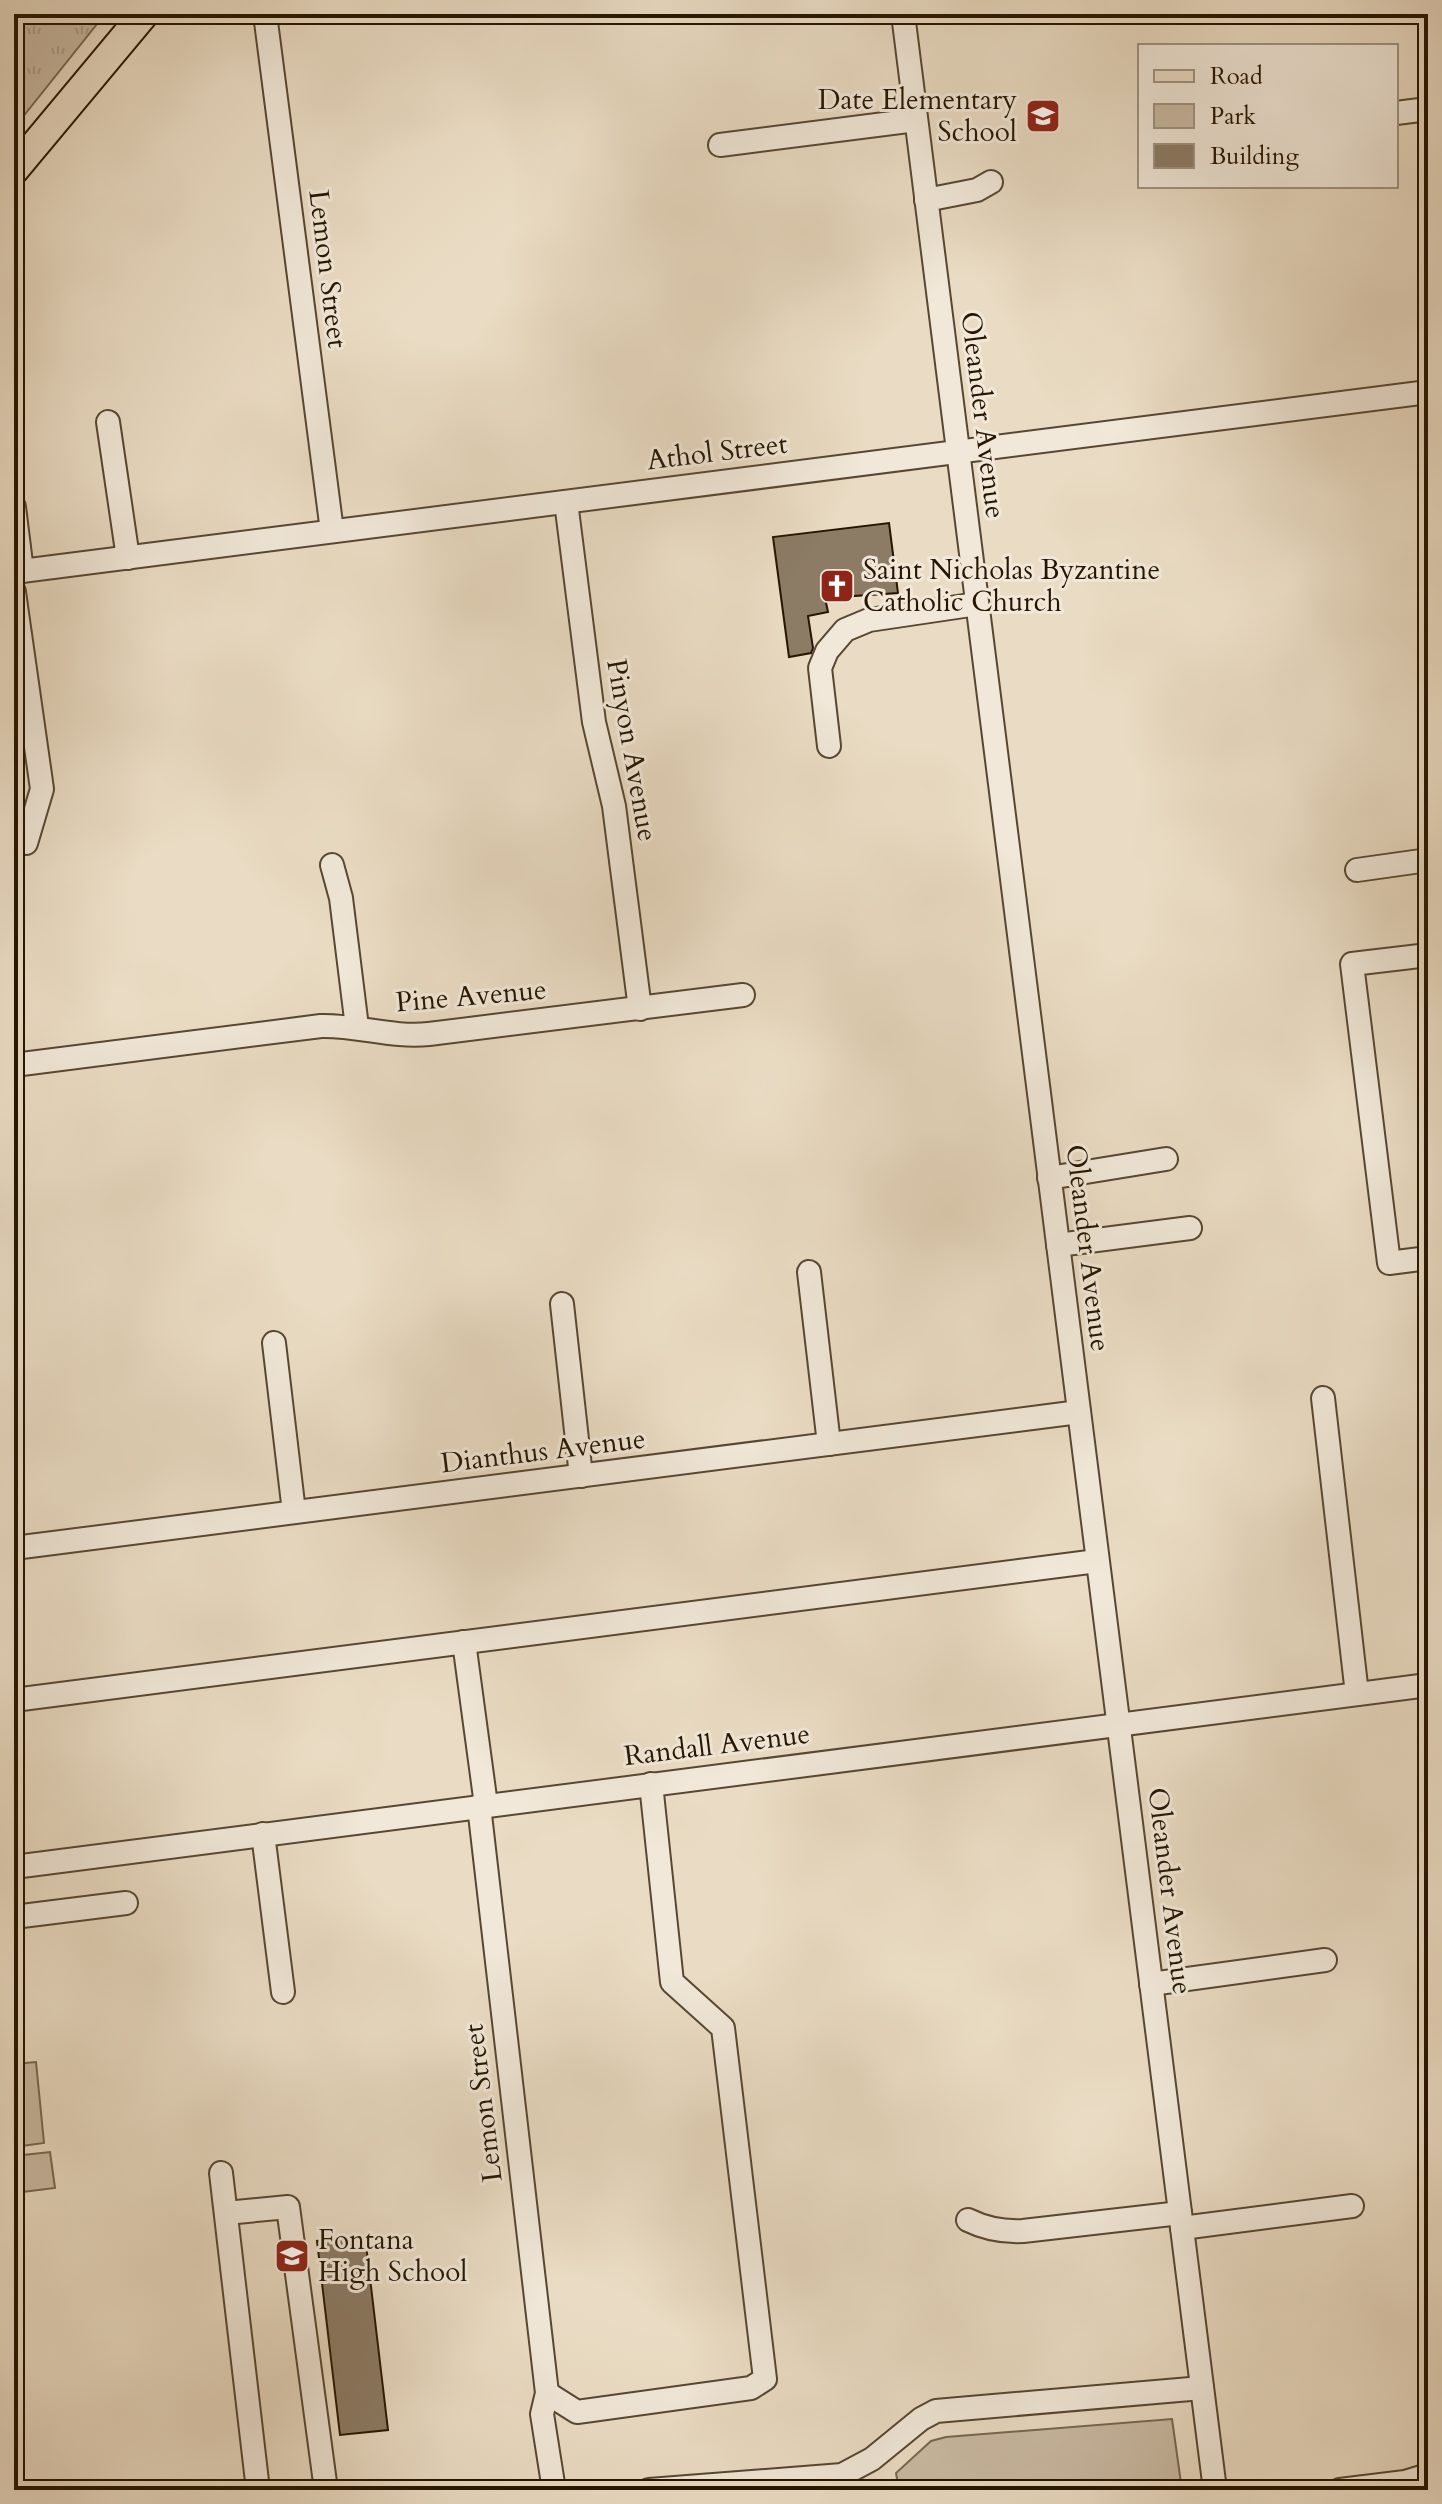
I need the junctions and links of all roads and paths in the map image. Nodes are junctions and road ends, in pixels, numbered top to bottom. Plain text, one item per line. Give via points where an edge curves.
1 (144, 14) edge
2 (265, 14) edge
3 (903, 14) edge
4 (1428, 109) edge
5 (1398, 113) edge
6 (916, 120) junction
7 (720, 145) dead end
8 (14, 170) edge
9 (991, 182) dead end
10 (926, 200) junction
11 (1428, 392) edge
12 (108, 422) dead end
13 (958, 452) junction
14 (566, 502) junction
15 (14, 507) edge
16 (332, 531) junction
17 (128, 558) junction
18 (17, 578) edge
19 (977, 604) junction
20 (829, 746) dead end
21 (26, 843) dead end
22 (1428, 860) edge
23 (332, 865) dead end
24 (1357, 870) dead end
25 (1428, 955) edge
26 (743, 995) dead end
27 (640, 1009) junction
28 (357, 1027) junction
29 (14, 1065) edge
30 (1166, 1159) dead end
31 (1049, 1178) junction
32 (1190, 1228) dead end
33 (1058, 1245) junction
34 (1428, 1258) edge
35 (809, 1272) dead end
36 (562, 1304) dead end
37 (274, 1343) dead end
38 (1323, 1398) dead end
39 (1079, 1412) junction
40 (829, 1444) junction
41 (581, 1476) junction
42 (294, 1512) junction
43 (14, 1548) edge
44 (1097, 1561) junction
45 (464, 1642) junction
46 (1428, 1685) edge
47 (1357, 1694) junction
48 (14, 1700) edge
49 (1118, 1724) junction
50 (651, 1784) junction
51 (483, 1806) junction
52 (263, 1834) junction
53 (14, 1867) edge
54 (126, 1903) dead end
55 (14, 1917) edge
56 (1325, 1960) dead end
57 (1151, 1984) junction
58 (283, 1992) dead end
59 (221, 2173) dead end
60 (1352, 2206) dead end
61 (226, 2213) junction
62 (968, 2220) dead end
63 (1181, 2221) junction
64 (1202, 2388) junction
65 (547, 2393) junction
66 (1428, 2475) edge
67 (857, 2479) edge
68 (258, 2490) edge
69 (326, 2490) edge
70 (554, 2490) edge
71 (649, 2490) edge
72 (1215, 2490) edge
73 (1340, 2490) edge

1 - 8 main road
2 - 16 street, Lemon Street
3 - 6 street, Oleander Avenue
4 - 5 street
6 - 7 street
6 - 10 street, Oleander Avenue
9 - 10 street
10 - 13 street, Oleander Avenue
11 - 13 street, Athol Street
12 - 17 street
13 - 14 street, Athol Street
13 - 19 street, Oleander Avenue
14 - 16 street, Athol Street
14 - 27 street, Pinyon Avenue via 594,722 614,806
15 - 18 street
16 - 17 street, Athol Street
17 - 18 street, Athol Street
18 - 21 street via 42,789
19 - 20 street via 869,620 845,630 820,668
19 - 31 street, Oleander Avenue
22 - 24 street
23 - 28 street
25 - 34 street via 1352,964 1389,1263
26 - 27 street, Pine Avenue
27 - 28 street, Pine Avenue via 410,1036
28 - 29 street, Pine Avenue via 321,1026
30 - 31 street
31 - 33 street, Oleander Avenue
32 - 33 street
33 - 39 street, Oleander Avenue
35 - 40 street
36 - 41 street
37 - 42 street
38 - 47 street
39 - 40 street, Dianthus Avenue
39 - 44 street, Oleander Avenue
40 - 41 street, Dianthus Avenue
41 - 42 street, Dianthus Avenue
42 - 43 street, Dianthus Avenue
44 - 45 street
44 - 49 street, Oleander Avenue
45 - 48 street
45 - 51 street, Lemon Street
46 - 47 street, Randall Avenue
47 - 49 street, Randall Avenue
49 - 50 street, Randall Avenue
49 - 57 street, Oleander Avenue
50 - 51 street, Randall Avenue
50 - 65 street via 672,1982 723,2028 765,2379 751,2388 577,2412
51 - 52 street, Randall Avenue
51 - 65 street, Lemon Street
52 - 53 street, Randall Avenue
52 - 58 street
54 - 55 street
56 - 57 street
57 - 63 street, Oleander Avenue
59 - 61 street
60 - 63 street
61 - 68 street
61 - 69 street via 288,2207
62 - 63 street via 1002,2232
63 - 64 street, Oleander Avenue
64 - 67 street via 936,2411 872,2459
64 - 72 street, Oleander Avenue
65 - 70 street, Lemon Street via 542,2414
66 - 73 street
67 - 71 street via 842,2475

